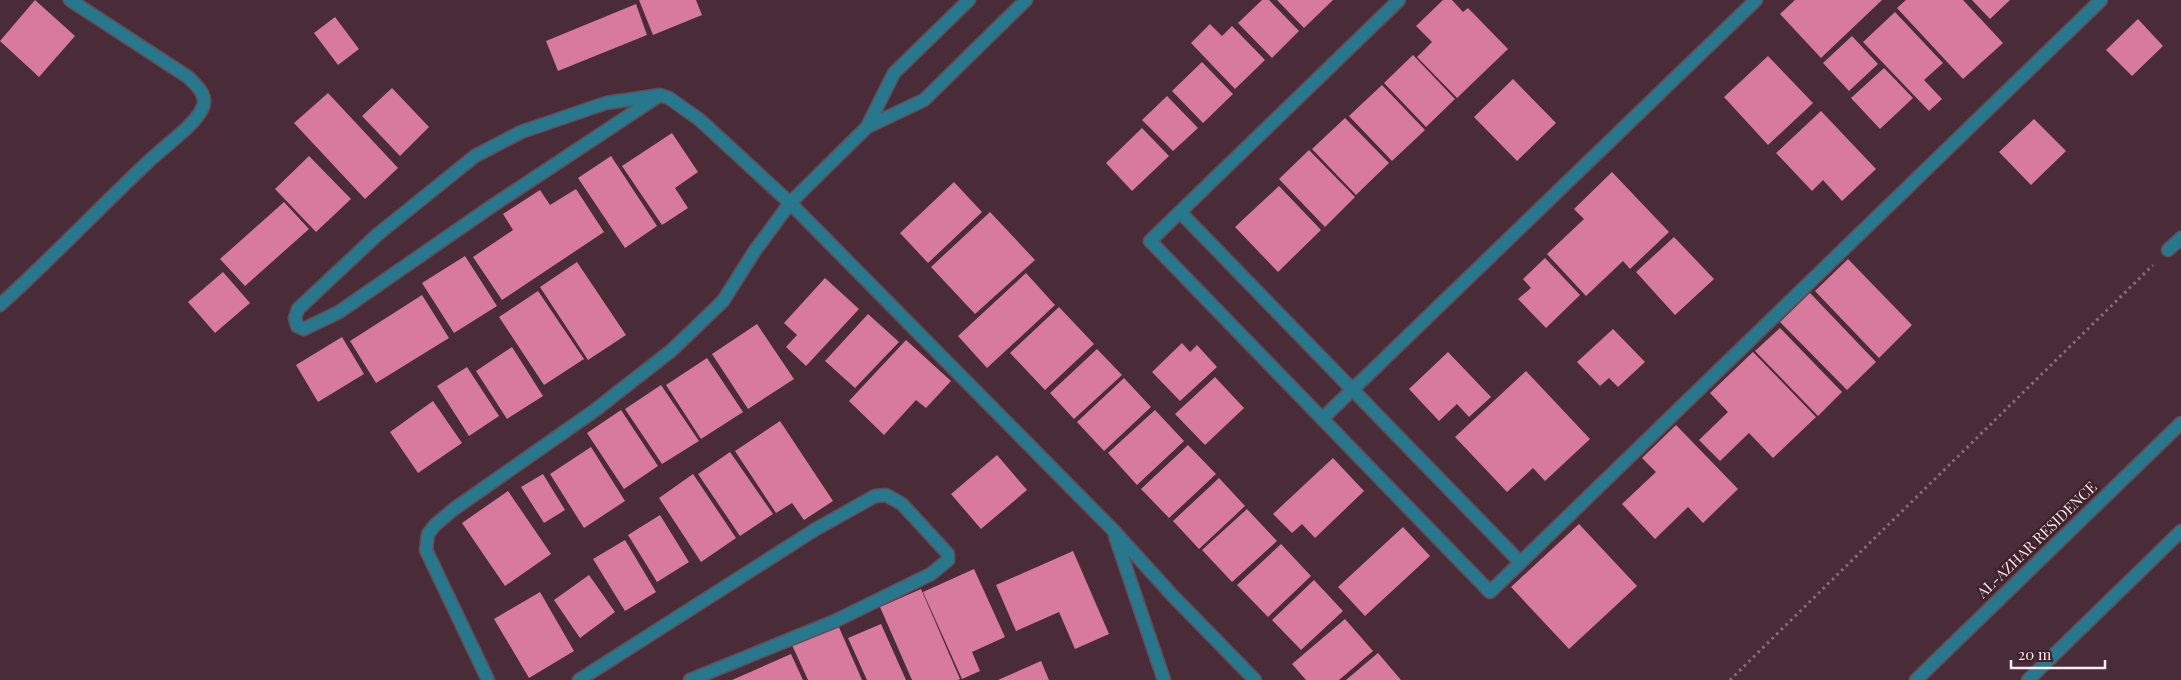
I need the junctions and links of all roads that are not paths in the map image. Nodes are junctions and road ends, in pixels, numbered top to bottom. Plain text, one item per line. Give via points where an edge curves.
1 (70, 0) edge
2 (969, 0) edge
3 (1026, 0) edge
4 (1399, 0) edge
5 (1756, 0) edge
6 (2101, 0) edge
7 (660, 95) junction
8 (867, 127) junction
9 (790, 202) junction
10 (1180, 212) junction
11 (2181, 238) edge
12 (2168, 250) road end
13 (0, 305) edge
14 (1353, 390) junction
15 (1322, 419) junction
16 (2181, 423) edge
17 (1114, 531) junction
18 (2181, 531) edge
19 (1520, 562) junction
20 (488, 680) edge
21 (579, 680) edge
22 (690, 680) edge
23 (1164, 680) edge
24 (1255, 680) edge
25 (1916, 680) edge
26 (2028, 680) edge

1 - 13 street via 188,77 199,88 205,102 194,120
2 - 8 street via 894,73
3 - 8 street via 924,100
4 - 10 street
5 - 14 street
6 - 19 street
7 - 7 street via 606,103 522,132 475,156 377,235 298,309 297,326 304,329 340,312
7 - 9 street via 700,120
8 - 9 street
9 - 17 street
9 - 20 street via 723,301 672,350 594,411 454,509 428,534 426,550
10 - 14 street
10 - 15 street via 1150,241
11 - 12 street
14 - 15 street
14 - 19 street
15 - 19 street via 1490,592
16 - 25 street, AL-AZHAR RESIDENCE
17 - 23 street
17 - 24 street
18 - 26 street
21 - 22 street via 816,529 875,496 886,495 902,504 948,554 948,560 931,574 844,616

